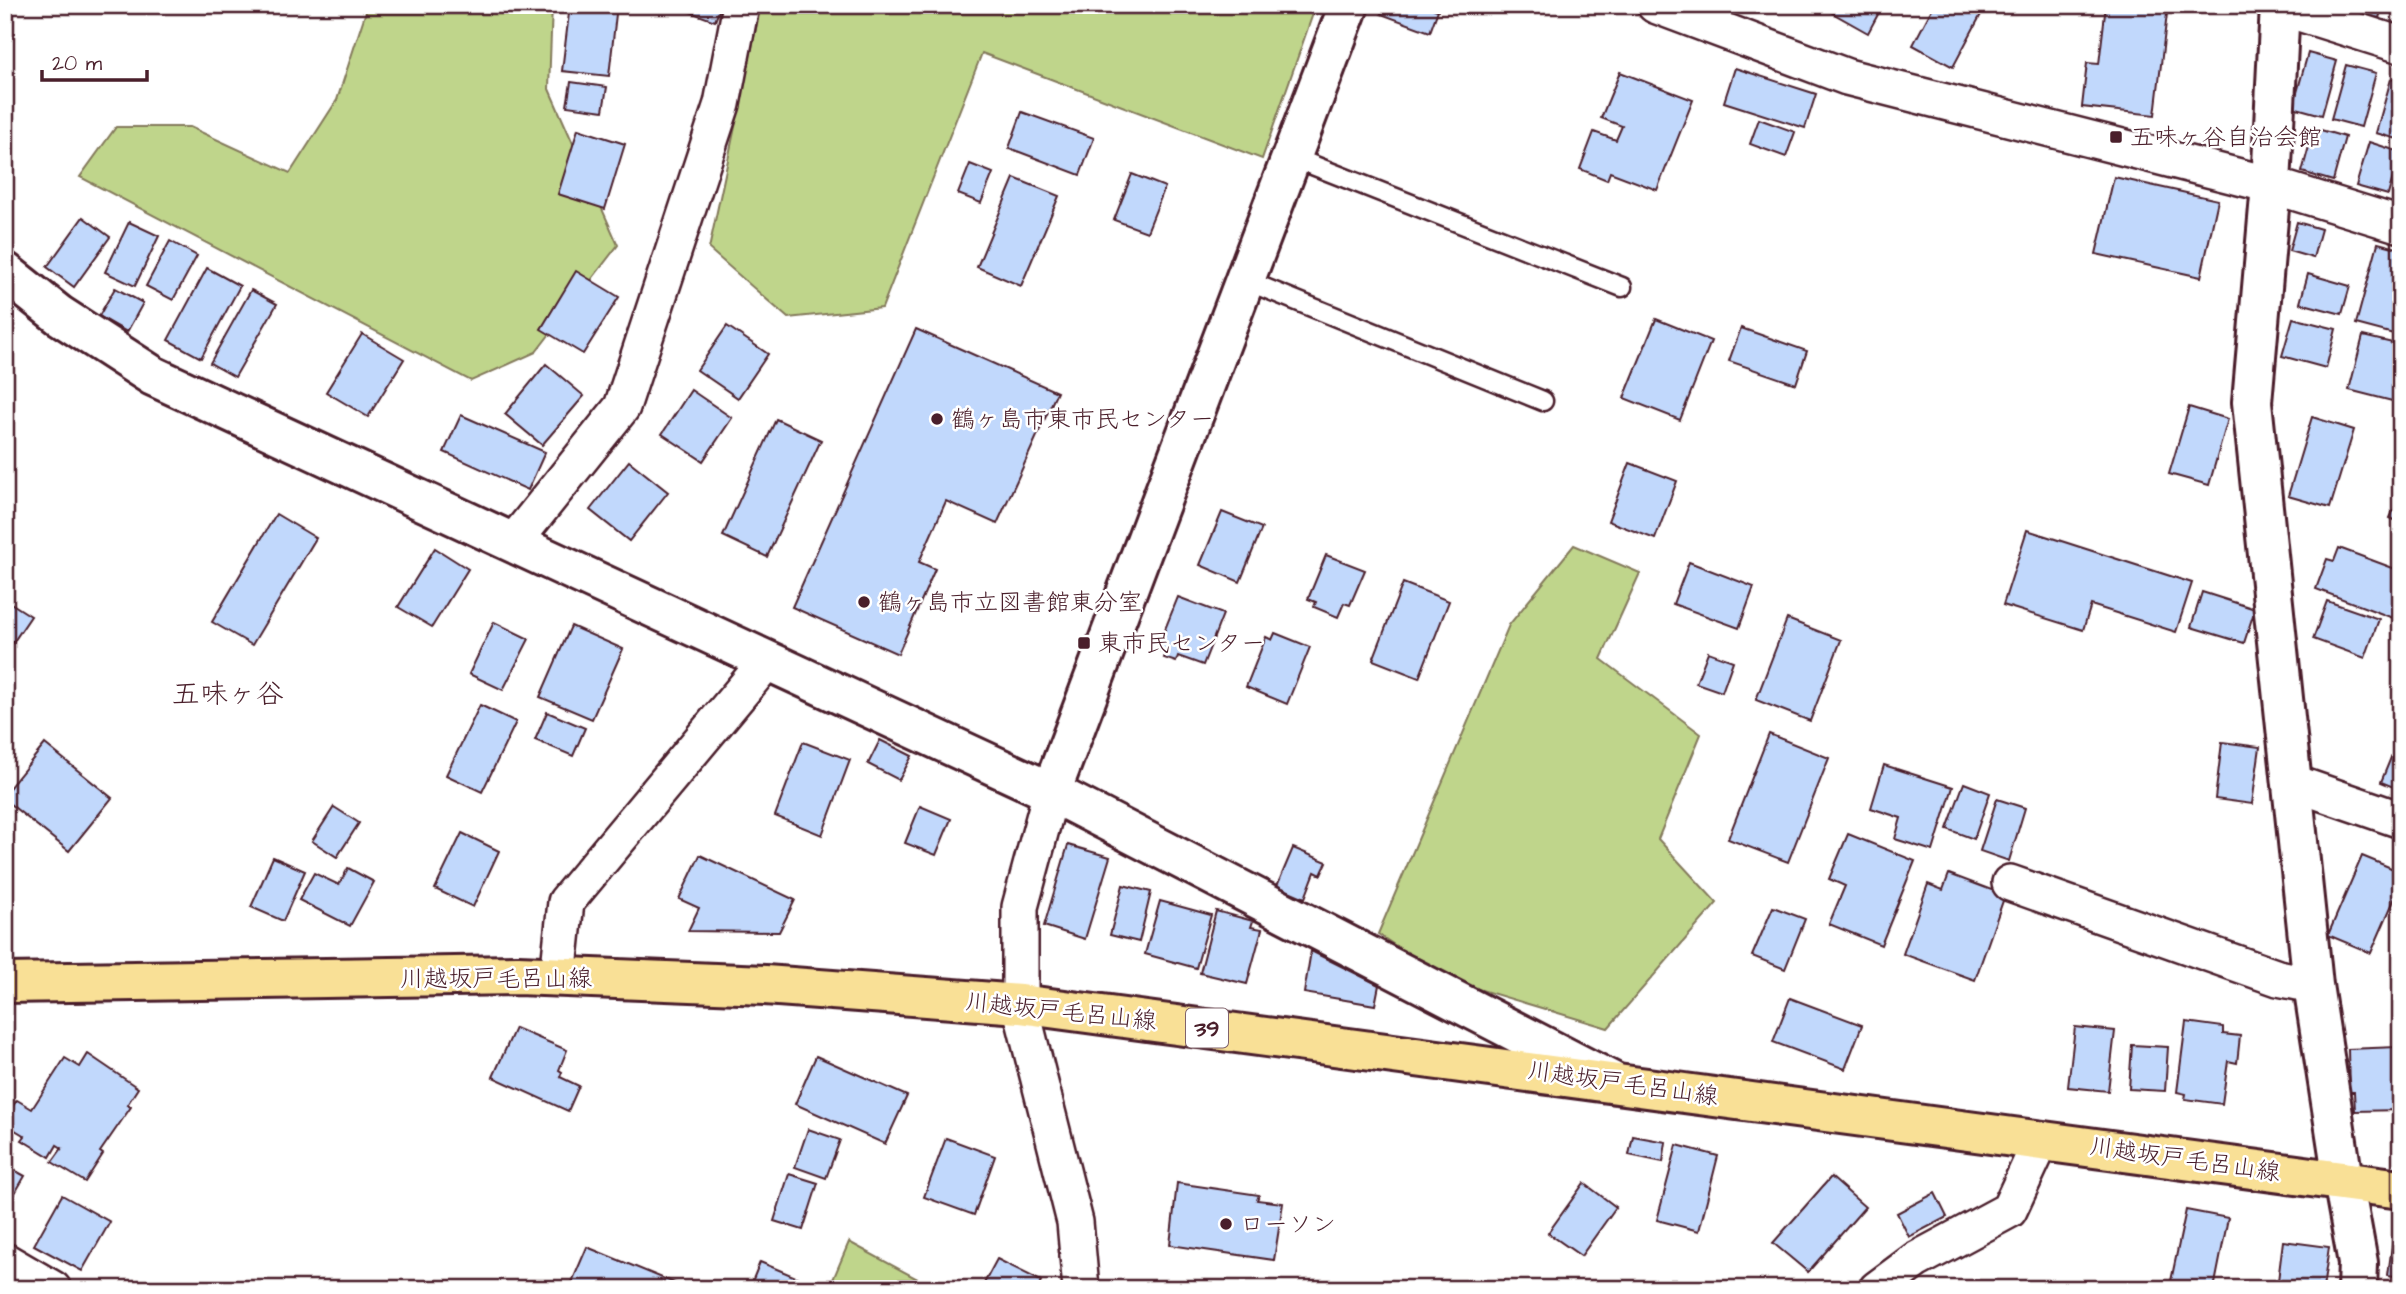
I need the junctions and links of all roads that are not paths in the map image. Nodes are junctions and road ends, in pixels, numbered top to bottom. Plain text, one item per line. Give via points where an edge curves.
1 (741, 5) edge
2 (1349, 5) edge
3 (1655, 5) edge
4 (2280, 6) edge
5 (2401, 46) edge
6 (1292, 157) junction
7 (2271, 185) junction
8 (2401, 225) edge
9 (5, 272) edge
10 (1245, 280) junction
11 (1622, 287) dead end
12 (1543, 401) dead end
13 (513, 543) junction
14 (767, 661) junction
15 (2291, 782) junction
16 (1051, 792) junction
17 (2401, 820) edge
18 (2010, 883) dead end
19 (558, 977) junction
20 (5, 983) edge
21 (2313, 985) junction
22 (1020, 1004) junction
23 (1612, 1082) junction
24 (2042, 1139) junction
25 (2343, 1180) junction
26 (2401, 1189) edge
27 (8, 1269) edge
28 (53, 1289) edge
29 (1081, 1289) edge
30 (1877, 1289) edge
31 (2357, 1289) edge

1 - 13 street via 722,103 622,407
2 - 6 street
3 - 7 street via 1847,77
4 - 5 street
4 - 7 street
6 - 10 street
6 - 11 lane
7 - 8 street
7 - 15 street via 2252,402
9 - 13 street via 59,315 153,376
10 - 12 lane
10 - 16 street
13 - 14 street
14 - 16 street
14 - 19 street via 566,902
15 - 17 street
15 - 21 street
16 - 22 street via 1020,907
16 - 23 street
18 - 21 street via 2278,978
19 - 20 main road, 川越坂戸毛呂山線 / 39
19 - 22 main road, 川越坂戸毛呂山線 / 39 via 765,985
21 - 25 street
22 - 23 main road, 川越坂戸毛呂山線 / 39
22 - 29 street via 1075,1222
23 - 24 main road, 川越坂戸毛呂山線 / 39
24 - 25 main road, 川越坂戸毛呂山線 / 39
24 - 30 street via 2009,1210 1916,1260
25 - 26 main road, 川越坂戸毛呂山線 / 39
25 - 31 street via 2358,1263
27 - 28 street

